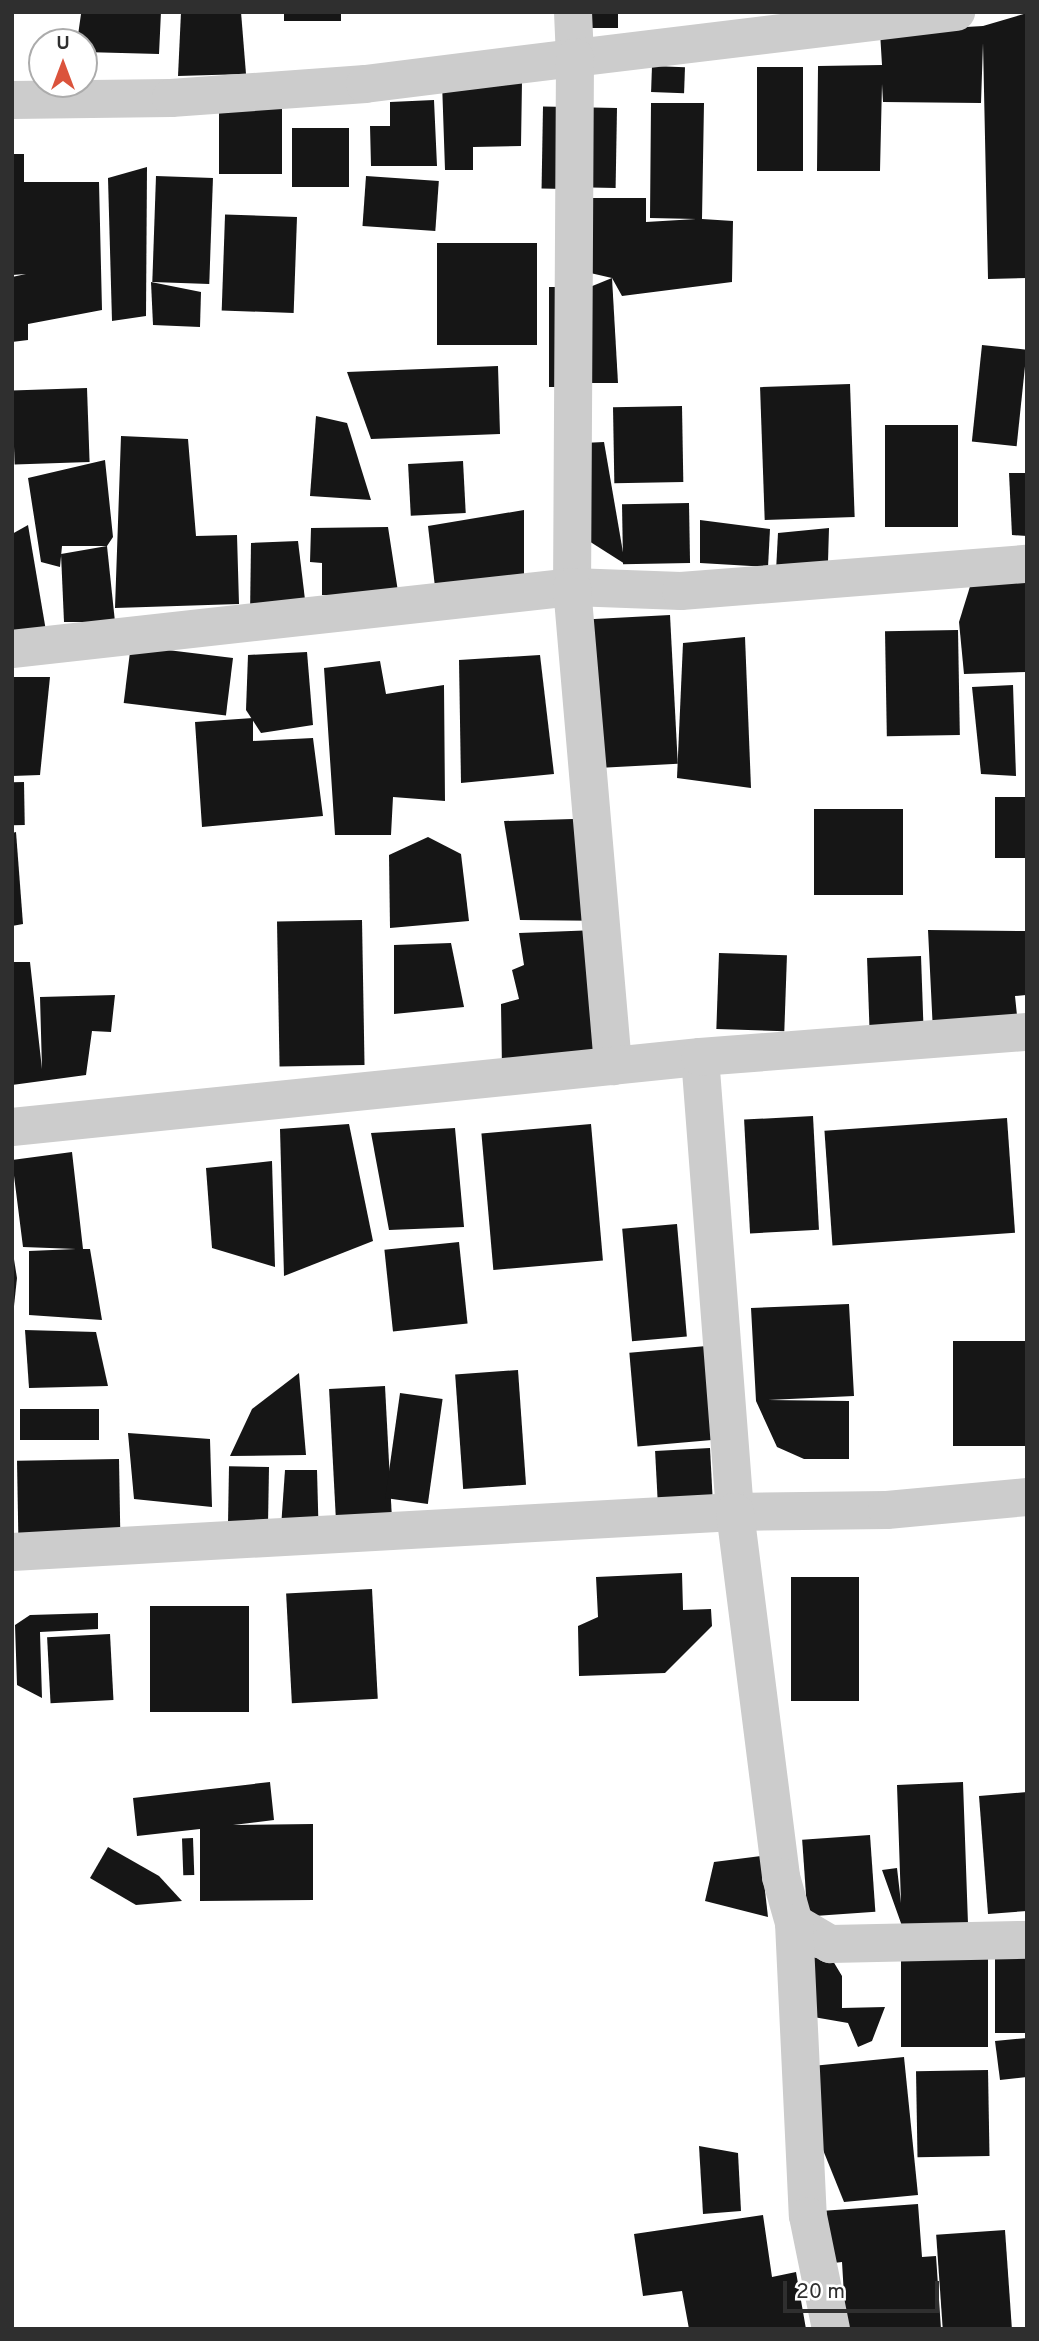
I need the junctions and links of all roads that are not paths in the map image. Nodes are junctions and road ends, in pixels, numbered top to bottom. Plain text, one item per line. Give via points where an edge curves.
1 (573, 12) edge
2 (956, 12) edge
3 (575, 58) junction
4 (12, 100) edge
5 (1027, 564) edge
6 (572, 587) junction
7 (12, 649) edge
8 (1027, 1032) edge
9 (700, 1057) junction
10 (613, 1066) junction
11 (12, 1127) edge
12 (1027, 1497) edge
13 (735, 1512) junction
14 (12, 1552) edge
15 (794, 1923) junction
16 (1027, 1940) edge
17 (831, 2329) edge

1 - 3 street
2 - 3 street
3 - 4 street via 365,85 171,98
3 - 6 street
5 - 6 street via 681,591
6 - 7 street
6 - 10 street
8 - 9 street
9 - 10 street
9 - 13 street
10 - 11 street
12 - 13 street via 887,1510
13 - 14 street
13 - 15 street via 780,1877
15 - 16 street via 830,1944
15 - 17 street via 808,2216

